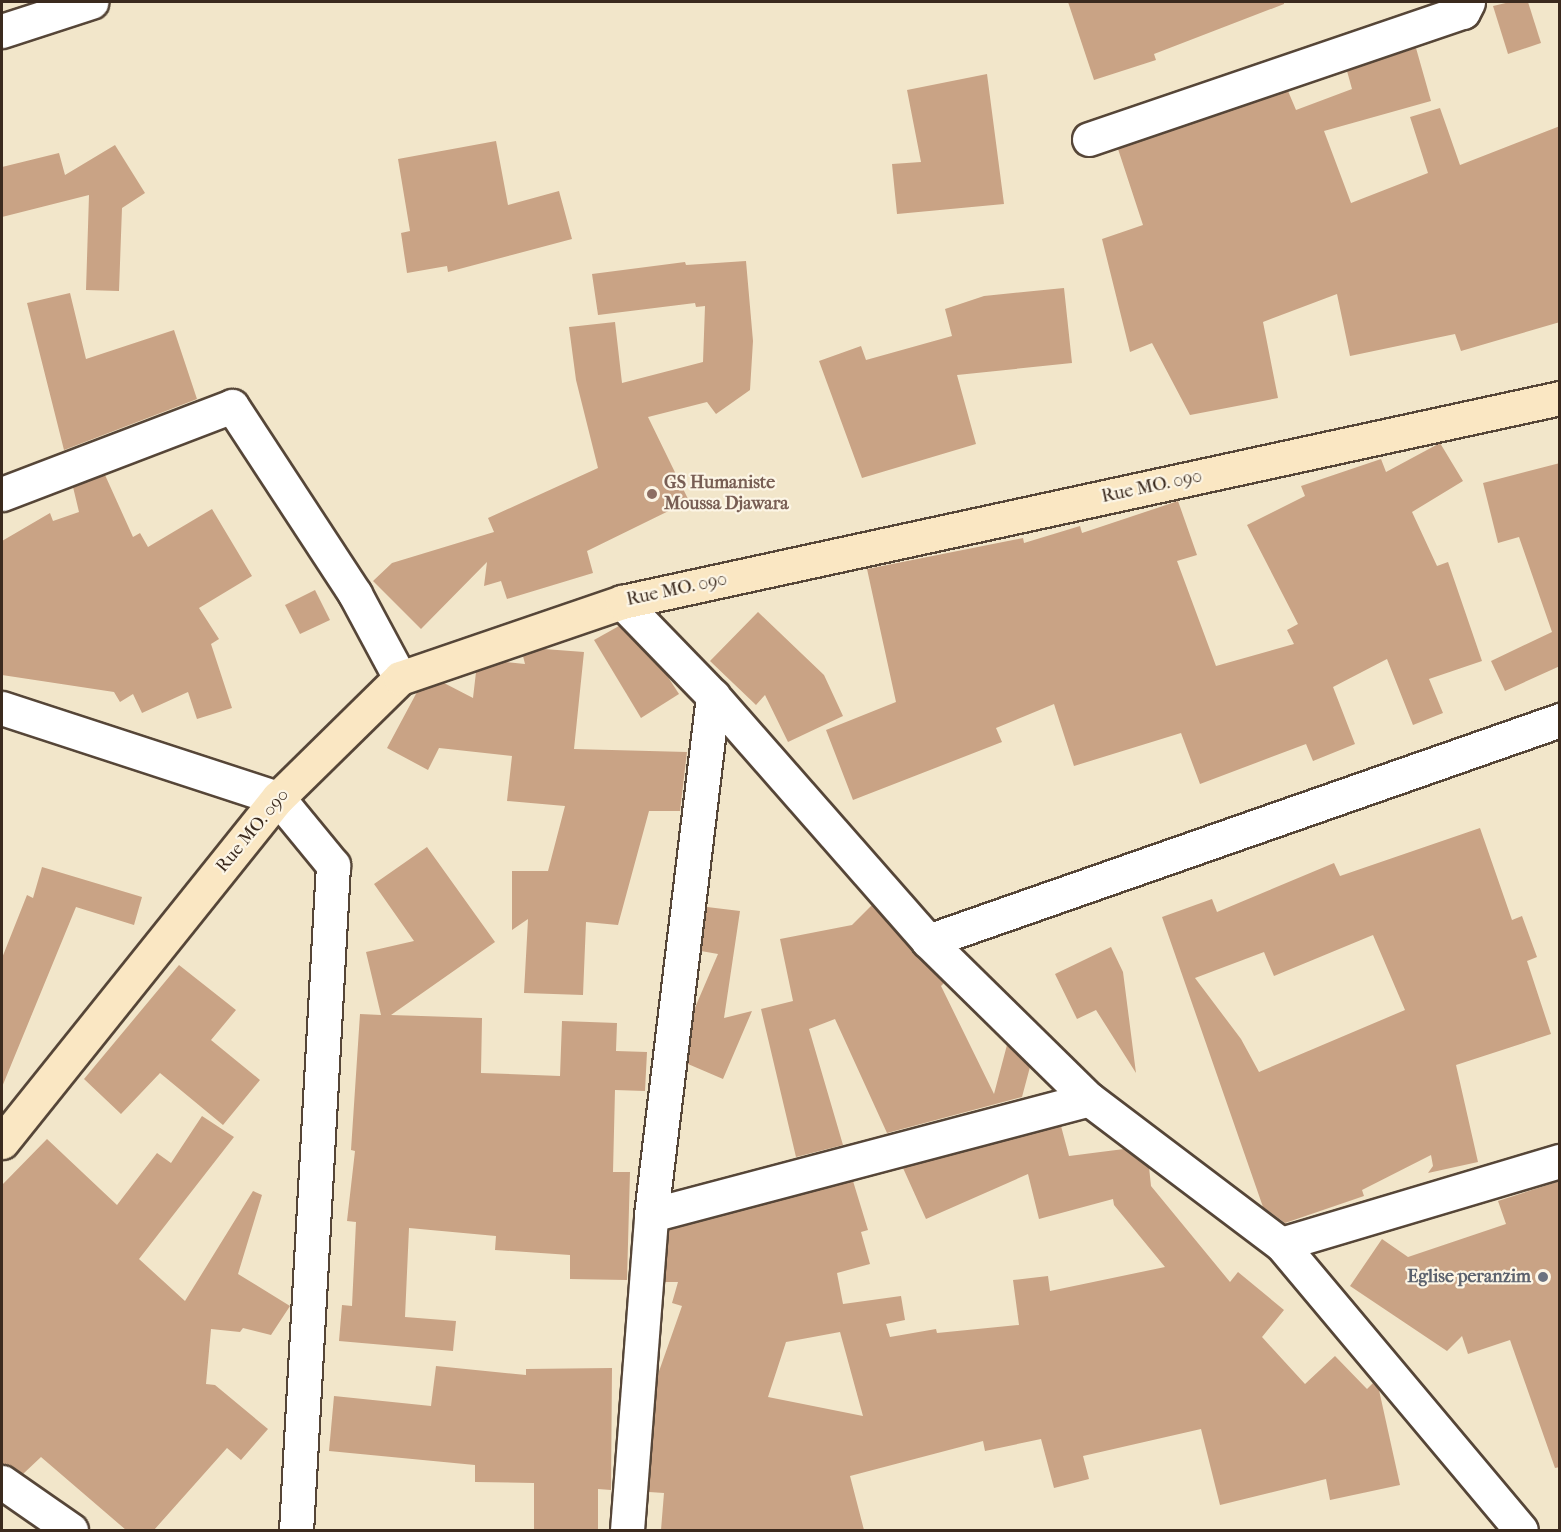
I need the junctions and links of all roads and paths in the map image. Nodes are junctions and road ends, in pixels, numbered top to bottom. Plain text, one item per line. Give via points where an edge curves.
1 (91, 2) edge
2 (1468, 2) edge
3 (2, 31) edge
4 (1089, 139) dead end
5 (1560, 398) edge
6 (2, 494) edge
7 (622, 602) junction
8 (400, 678) junction
9 (713, 696) junction
10 (2, 708) edge
11 (1560, 720) edge
12 (278, 798) junction
13 (928, 941) junction
14 (1089, 1099) junction
15 (2, 1142) edge
16 (1560, 1161) edge
17 (651, 1215) junction
18 (1281, 1244) junction
19 (2, 1482) edge
20 (71, 1530) edge
21 (296, 1530) edge
22 (627, 1530) edge
23 (1521, 1530) edge

1 - 3 street
2 - 4 street via 1463,12
5 - 7 street, Rue MO. 090
6 - 8 street via 232,406 355,594
7 - 8 street, Rue MO. 090
7 - 9 street
8 - 12 street, Rue MO. 090
9 - 13 street
9 - 17 street
10 - 12 street
11 - 13 street
12 - 15 street, Rue MO. 090
12 - 21 street via 333,865
13 - 14 street
14 - 17 street
14 - 18 street
16 - 18 street
17 - 22 street
18 - 23 street
19 - 20 street

